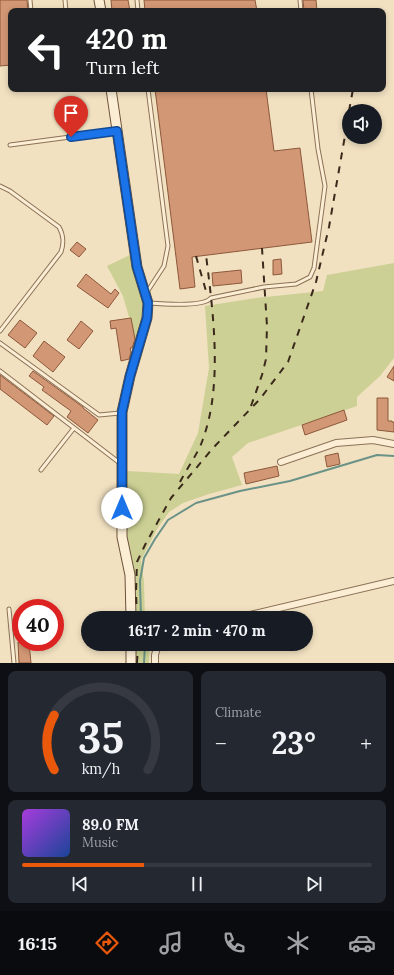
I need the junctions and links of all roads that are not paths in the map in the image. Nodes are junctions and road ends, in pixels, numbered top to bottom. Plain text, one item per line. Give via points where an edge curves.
1 (111, 92) edge
2 (148, 92) edge
3 (311, 92) edge
4 (117, 131) junction
5 (10, 145) dead end
6 (0, 186) edge
7 (146, 299) junction
8 (0, 331) edge
9 (0, 343) edge
10 (0, 371) edge
11 (122, 412) junction
12 (74, 428) junction
13 (394, 444) edge
14 (281, 462) dead end
15 (122, 464) junction
16 (42, 470) dead end
17 (394, 581) edge
18 (9, 609) dead end
19 (131, 611) edge
20 (267, 611) edge
21 (132, 651) edge
22 (156, 651) edge
23 (14, 663) edge
24 (131, 663) edge
25 (155, 663) edge

1 - 4 street
2 - 7 lane via 168,246 164,266
3 - 7 lane via 325,186 314,268 310,277 296,284 264,287 201,302 176,305
4 - 5 lane
4 - 7 street via 137,267
6 - 8 lane via 59,227 64,245
7 - 11 street via 147,318
9 - 11 lane via 99,415
10 - 12 lane
11 - 15 street
12 - 15 lane
12 - 16 lane
13 - 14 street via 373,440 336,443
15 - 19 street via 122,536 130,575
17 - 20 street
18 - 23 lane
21 - 24 street
22 - 25 street

